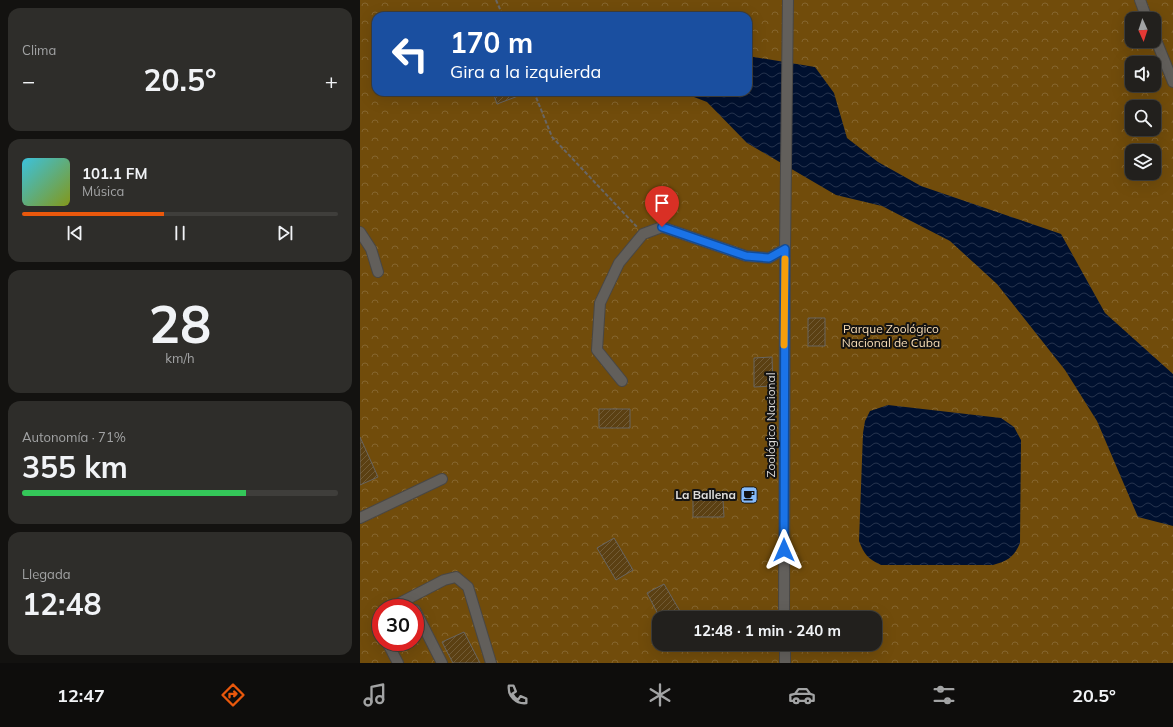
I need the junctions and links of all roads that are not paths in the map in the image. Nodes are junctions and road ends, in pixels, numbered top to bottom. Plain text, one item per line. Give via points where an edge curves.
1 (788, 0) edge
2 (1140, 0) edge
3 (1144, 12) edge
4 (1159, 48) edge
5 (1173, 82) edge
6 (360, 232) edge
7 (785, 249) junction
8 (378, 272) dead end
9 (622, 381) dead end
10 (442, 479) dead end
11 (360, 518) edge
12 (409, 598) edge
13 (784, 611) edge
14 (424, 628) edge
15 (392, 651) edge
16 (785, 651) edge
17 (398, 663) edge
18 (442, 663) edge
19 (491, 663) edge
20 (785, 663) edge

1 - 7 street, Zoológico Nacional
2 - 3 street
4 - 5 street
6 - 8 street via 371,249
7 - 9 street via 769,258 746,256 662,227 643,234 619,263 600,303 597,350
7 - 13 street, Zoológico Nacional
10 - 11 street
12 - 19 street via 444,580 456,577 462,581 468,587
14 - 18 street
15 - 17 street
16 - 20 street

